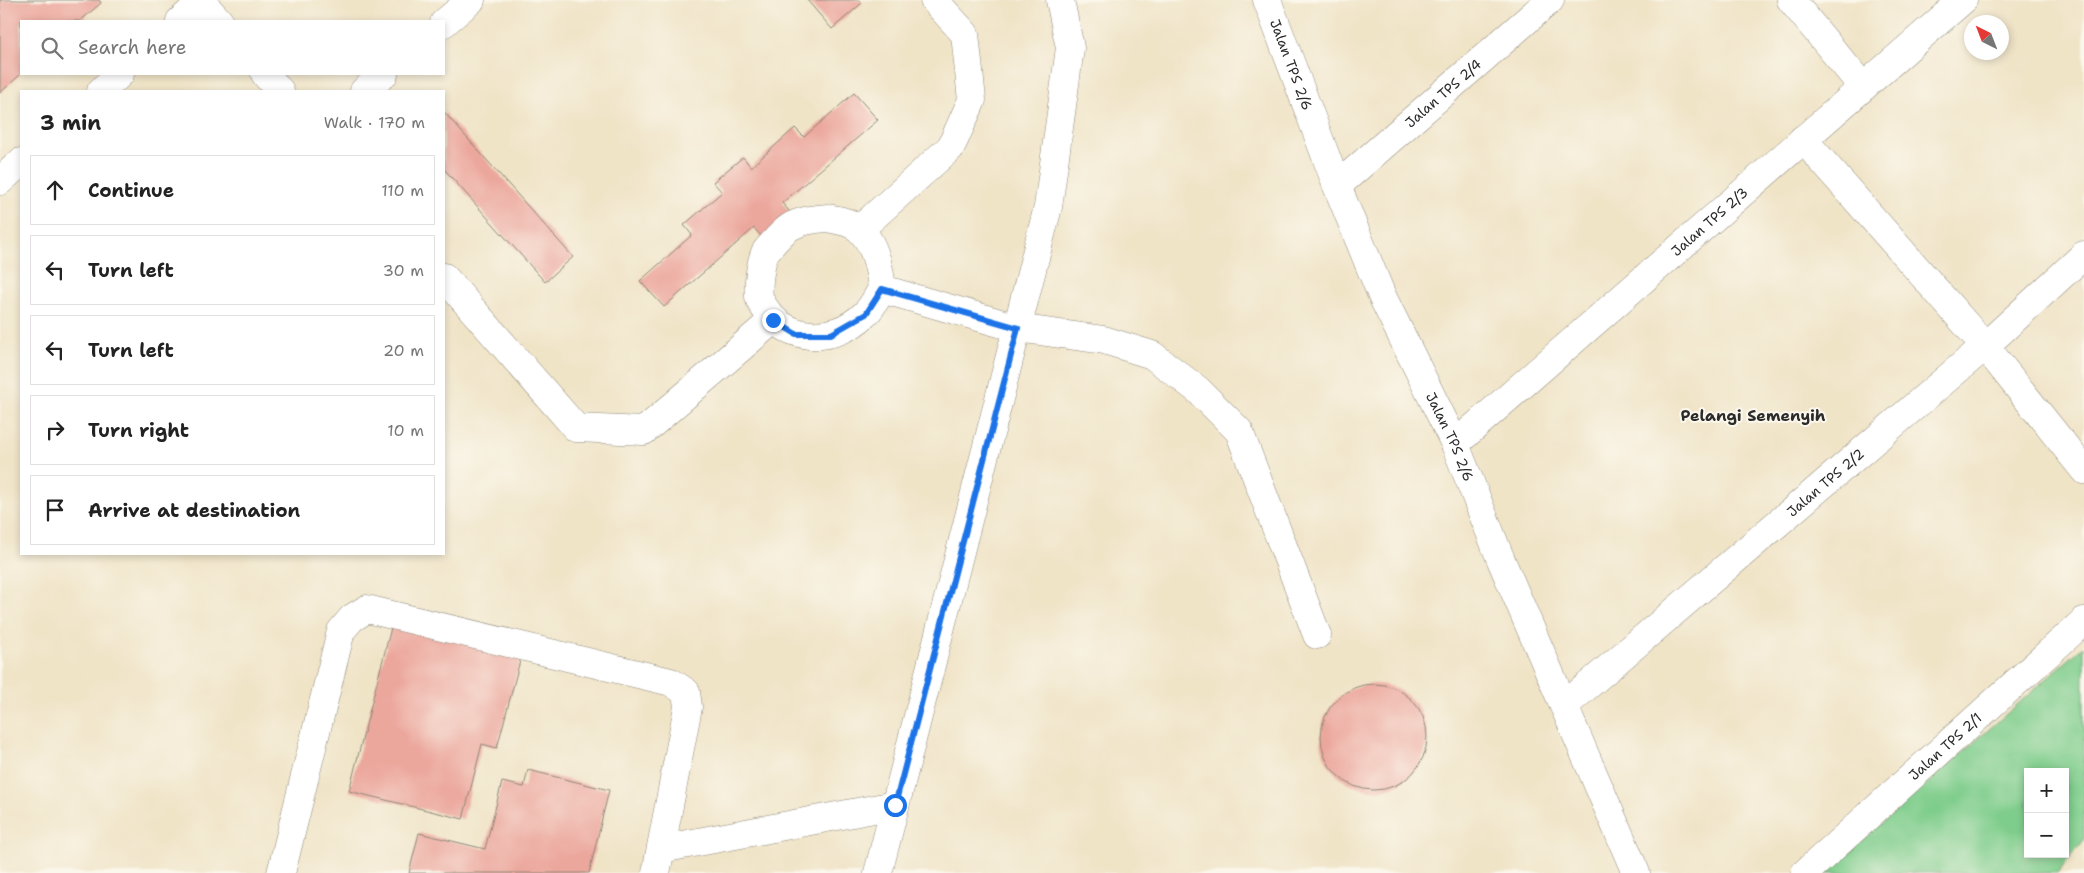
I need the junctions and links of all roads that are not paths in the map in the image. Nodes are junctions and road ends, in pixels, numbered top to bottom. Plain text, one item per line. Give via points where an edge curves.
1 (471, 0) edge
2 (934, 0) edge
3 (1060, 0) edge
4 (1267, 0) edge
5 (1550, 0) edge
6 (1791, 0) edge
7 (1963, 0) edge
8 (207, 8) edge
9 (182, 20) edge
10 (445, 22) edge
11 (119, 75) edge
12 (266, 75) edge
13 (383, 75) edge
14 (1863, 87) junction
15 (102, 90) edge
16 (279, 90) edge
17 (365, 90) edge
18 (1803, 139) junction
19 (20, 163) edge
20 (0, 181) edge
21 (1337, 186) junction
22 (860, 229) junction
23 (2084, 254) edge
24 (445, 278) edge
25 (882, 289) junction
26 (773, 320) junction
27 (1018, 328) junction
28 (1985, 346) junction
29 (1455, 444) junction
30 (2084, 470) edge
31 (2084, 621) edge
32 (1317, 635) dead end
33 (1564, 706) junction
34 (895, 805) junction
35 (659, 861) edge
36 (281, 873) edge
37 (878, 873) edge
38 (1636, 873) edge
39 (1805, 873) edge

1 - 10 street
2 - 22 street via 965,34 972,100 951,147
3 - 27 street via 1070,48 1048,207
4 - 21 street, Jalan TPS 2/6
5 - 21 street, Jalan TPS 2/4
6 - 14 street
7 - 14 street, Jalan TPS 2/3
8 - 9 street
11 - 15 street
12 - 16 street
13 - 17 street
14 - 18 street, Jalan TPS 2/3
18 - 28 street
18 - 29 street, Jalan TPS 2/3
19 - 20 street
21 - 29 street, Jalan TPS 2/6 via 1382,296
22 - 25 street via 877,261
22 - 26 street via 843,221 809,219 790,227 779,238 765,253 760,276 759,298
23 - 28 street, Jalan TPS 2/2
24 - 26 street via 576,428 644,431
25 - 26 street via 866,314 831,334 796,334
25 - 27 street
27 - 32 street via 1104,340 1152,355 1198,390 1239,431
27 - 34 street
28 - 30 street
28 - 33 street, Jalan TPS 2/2
29 - 33 street, Jalan TPS 2/6 via 1504,569
31 - 39 street, Jalan TPS 2/1
33 - 38 street, Jalan TPS 2/6
34 - 35 street
34 - 37 street
35 - 36 street via 688,707 686,692 671,682 367,609 352,618 341,631

